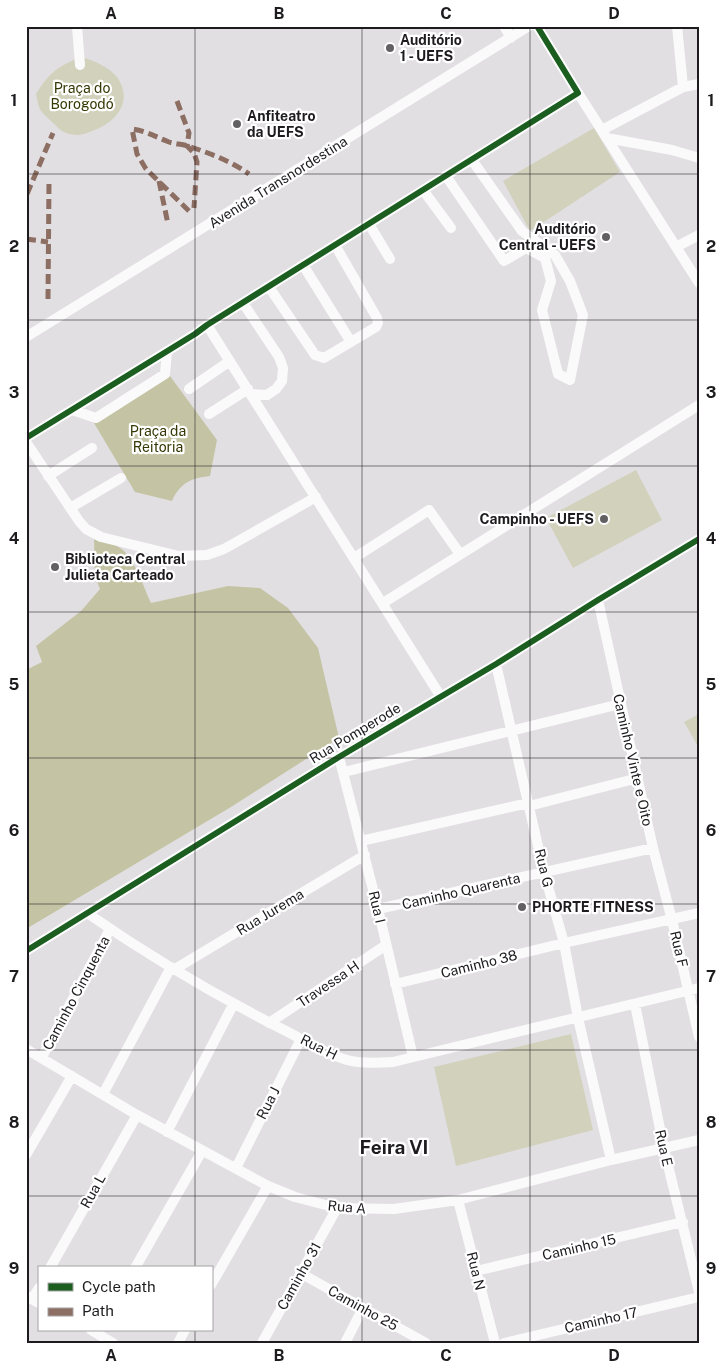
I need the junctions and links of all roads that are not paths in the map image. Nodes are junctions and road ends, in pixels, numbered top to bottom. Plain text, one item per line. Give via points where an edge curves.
1 (77, 26) edge
2 (504, 26) edge
3 (537, 26) edge
4 (677, 26) edge
5 (527, 27) edge
6 (511, 38) junction
7 (80, 64) dead end
8 (699, 84) edge
9 (683, 87) junction
10 (578, 93) junction
11 (605, 134) junction
12 (699, 158) edge
13 (472, 160) junction
14 (446, 176) junction
15 (423, 190) junction
16 (369, 224) junction
17 (451, 228) dead end
18 (699, 236) edge
19 (335, 245) junction
20 (676, 247) junction
21 (390, 259) dead end
22 (303, 265) junction
23 (699, 283) edge
24 (269, 287) junction
25 (243, 303) junction
26 (207, 325) junction
27 (26, 337) edge
28 (351, 342) junction
29 (167, 352) junction
30 (230, 361) junction
31 (189, 389) dead end
32 (249, 392) junction
33 (699, 405) edge
34 (72, 410) junction
35 (209, 414) dead end
36 (26, 438) edge
37 (26, 442) edge
38 (92, 448) dead end
39 (48, 476) junction
40 (121, 478) dead end
41 (316, 497) junction
42 (70, 508) junction
43 (699, 539) edge
44 (460, 554) junction
45 (354, 558) junction
46 (598, 600) junction
47 (383, 603) junction
48 (496, 664) junction
49 (440, 694) junction
50 (620, 704) junction
51 (511, 730) junction
52 (339, 757) junction
53 (344, 772) junction
54 (638, 778) junction
55 (529, 804) junction
56 (361, 841) junction
57 (653, 848) junction
58 (365, 855) junction
59 (544, 872) junction
60 (378, 909) junction
61 (87, 913) junction
62 (699, 913) edge
63 (672, 920) junction
64 (110, 929) junction
65 (564, 943) junction
66 (386, 945) junction
67 (26, 951) edge
68 (173, 968) junction
69 (395, 984) junction
70 (694, 990) edge
71 (234, 1004) junction
72 (635, 1004) junction
73 (578, 1018) junction
74 (269, 1023) junction
75 (699, 1037) edge
76 (301, 1039) junction
77 (26, 1049) edge
78 (42, 1057) junction
79 (413, 1057) junction
80 (72, 1076) junction
81 (103, 1094) junction
82 (136, 1115) junction
83 (167, 1132) junction
84 (699, 1140) edge
85 (664, 1149) junction
86 (202, 1151) junction
87 (26, 1155) edge
88 (611, 1160) junction
89 (236, 1168) junction
90 (268, 1186) junction
91 (458, 1200) junction
92 (336, 1208) junction
93 (683, 1222) junction
94 (51, 1266) edge
95 (136, 1266) edge
96 (476, 1271) junction
97 (300, 1273) junction
98 (212, 1283) edge
99 (699, 1292) edge
100 (699, 1297) edge
101 (363, 1308) junction
102 (97, 1332) edge
103 (113, 1343) edge
104 (262, 1343) edge
105 (345, 1343) edge
106 (426, 1343) edge
107 (495, 1343) edge
108 (504, 1343) edge

1 - 7 street
2 - 6 street
3 - 10 street
4 - 9 street
5 - 6 street, Avenida Transnordestina
6 - 27 street, Avenida Transnordestina
8 - 9 street
9 - 11 street
10 - 11 street
10 - 13 street
11 - 12 street
11 - 20 street
13 - 14 street
13 - 14 street via 522,231 555,255 570,281 583,315 570,380 558,374 542,310 551,281 545,258 526,248 504,262
14 - 15 street
15 - 16 street
15 - 17 street
16 - 19 street
16 - 21 street
18 - 20 street
19 - 22 street
19 - 28 street via 378,323
20 - 23 street
22 - 24 street
22 - 28 street
24 - 25 street
24 - 28 street via 315,355 324,358
25 - 26 street
25 - 32 street via 283,368 282,381 276,389 267,395
26 - 29 street
26 - 30 street
29 - 34 street
29 - 34 street via 165,374 96,418
30 - 31 street
30 - 32 street
32 - 35 street
32 - 41 street
33 - 44 street
34 - 36 street
37 - 39 street
38 - 39 street
39 - 42 street
40 - 42 street
41 - 42 street via 224,549 192,557 101,537 86,529
41 - 45 street
43 - 46 street, Rua Pomperode
44 - 45 street via 429,510
44 - 47 street
45 - 47 street
46 - 48 street, Rua Pomperode
46 - 50 street, Caminho Vinte e Oito
47 - 49 street
48 - 49 street, Rua Pomperode
48 - 51 street, Rua G
49 - 52 street, Rua Pomperode
50 - 51 street
50 - 54 street, Caminho Vinte e Oito
51 - 53 street
51 - 55 street, Rua G
52 - 53 street, Rua I
52 - 61 street, Rua Pomperode
53 - 56 street, Rua I
54 - 55 street
54 - 57 street, Caminho Vinte e Oito
55 - 56 street
55 - 59 street, Rua G
56 - 58 street, Rua I
57 - 59 street, Caminho Quarenta
57 - 63 street, Caminho Vinte e Oito
58 - 60 street, Rua I
58 - 68 street, Rua Jurema
59 - 60 street, Caminho Quarenta
59 - 65 street, Rua G
60 - 66 street, Rua I
61 - 64 street, Rua H
61 - 67 street, Rua Pomperode
62 - 63 street, Caminho 38
63 - 65 street, Caminho 38
63 - 70 street, Rua F
64 - 68 street, Rua H
64 - 78 street, Caminho Cinquenta
65 - 69 street, Caminho 38
65 - 73 street, Rua G
66 - 69 street, Rua I
66 - 74 street, Travessa H
68 - 71 street, Rua H
68 - 81 street
69 - 79 street, Rua I
70 - 72 street, Rua H
70 - 75 street, Rua F
71 - 74 street, Rua H
71 - 83 street
72 - 73 street, Rua H
72 - 85 street, Rua E
73 - 79 street, Rua H
73 - 88 street, Rua G
74 - 76 street, Rua H
76 - 79 street, Rua H via 349,1061 392,1062
76 - 89 street, Rua J
77 - 78 street, Rua A
78 - 80 street, Rua A
80 - 81 street, Rua A
80 - 87 street
81 - 82 street, Rua A
82 - 83 street, Rua A
82 - 94 street, Rua L
83 - 86 street, Rua A
84 - 85 street, Rua A
85 - 88 street, Rua A
85 - 93 street, Rua E
86 - 89 street, Rua A
86 - 95 street
88 - 91 street, Rua A
89 - 90 street, Rua A
90 - 92 street, Rua A
90 - 98 street
91 - 92 street, Rua A via 394,1209
91 - 96 street, Rua N
92 - 97 street, Caminho 31
93 - 96 street, Caminho 15
93 - 99 street, Rua E
96 - 107 street, Rua N
97 - 101 street, Caminho 25
97 - 104 street, Caminho 31
100 - 108 street, Caminho 17
101 - 105 street
101 - 106 street, Caminho 25
102 - 103 street

